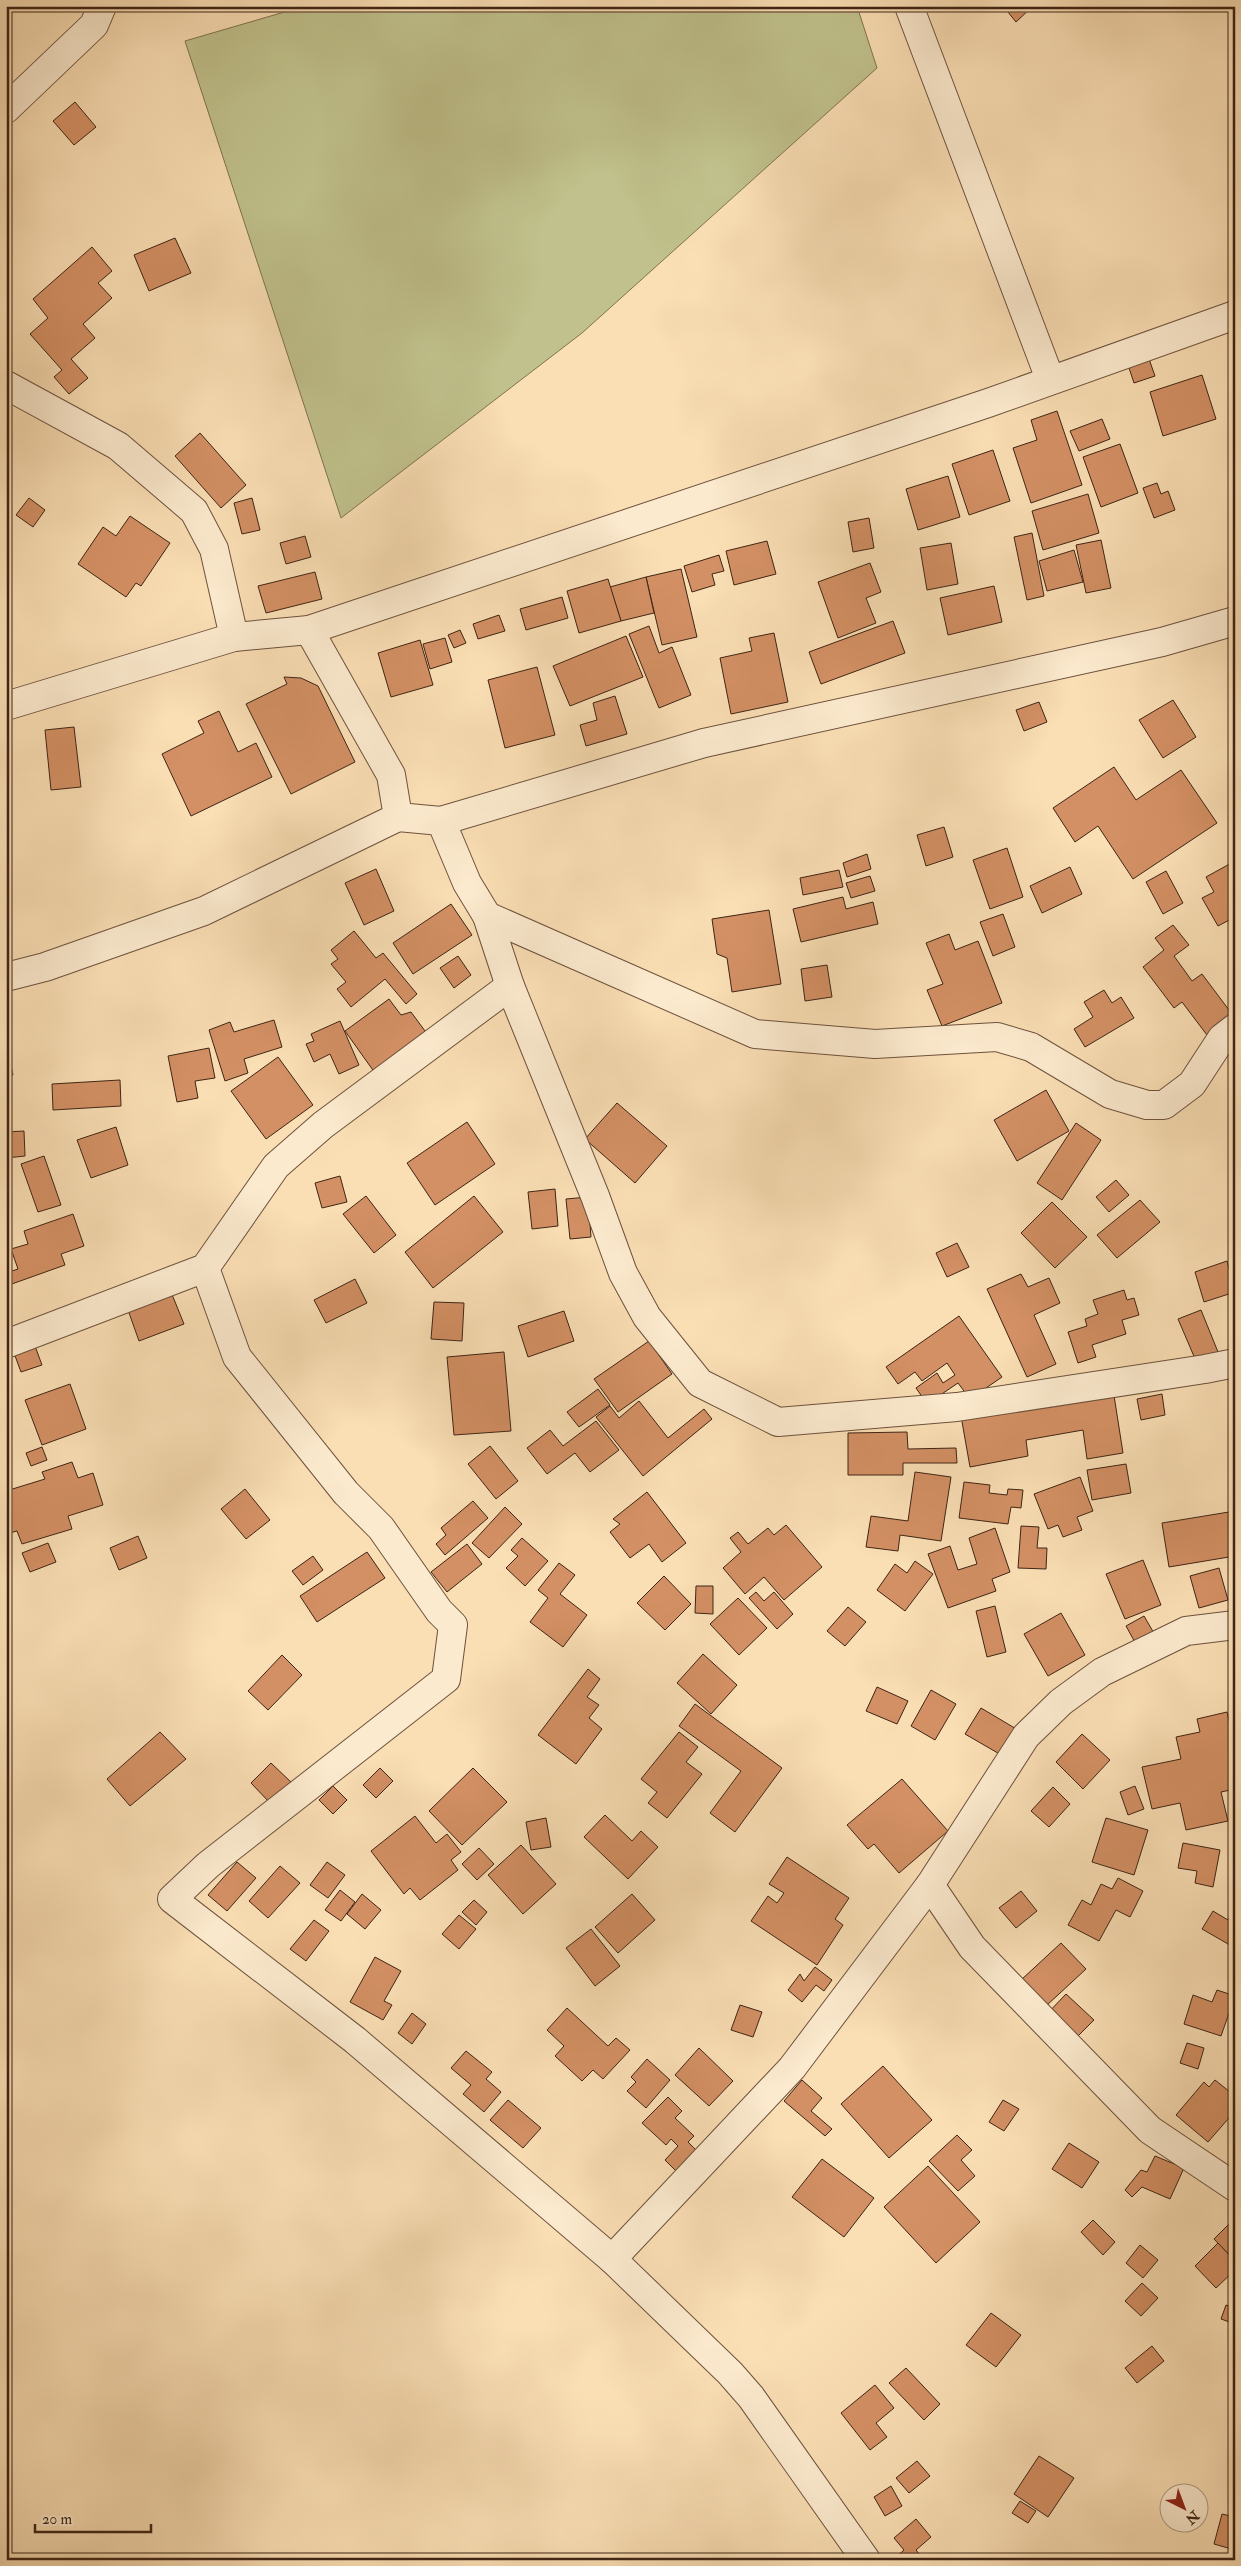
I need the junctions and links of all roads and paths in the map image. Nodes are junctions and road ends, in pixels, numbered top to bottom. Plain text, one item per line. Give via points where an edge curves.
1 (102, 6) edge
2 (909, 6) edge
3 (6, 110) edge
4 (1235, 316) edge
5 (1050, 379) junction
6 (6, 385) edge
7 (1235, 621) edge
8 (309, 630) junction
9 (234, 637) junction
10 (6, 706) edge
11 (398, 817) junction
12 (441, 821) junction
13 (487, 916) junction
14 (6, 977) edge
15 (510, 986) junction
16 (1235, 1028) edge
17 (205, 1268) junction
18 (6, 1344) edge
19 (1235, 1362) edge
20 (1235, 1625) edge
21 (930, 1885) junction
22 (1235, 2187) edge
23 (612, 2259) junction
24 (866, 2560) edge

1 - 3 street via 94,25
2 - 5 street
4 - 5 street
5 - 8 street via 961,412
6 - 9 street via 118,446 194,511 214,550
7 - 12 street via 1162,642 704,743
8 - 9 street
8 - 11 street via 390,775
9 - 10 street
11 - 12 street
11 - 14 street via 204,911 45,967
12 - 13 street via 467,883
13 - 15 street
13 - 16 street via 755,1034 875,1044 997,1037 1031,1047 1110,1094 1147,1105 1164,1105 1192,1084 1222,1038
15 - 17 street via 323,1125 276,1166
15 - 19 street via 623,1273 647,1317 700,1384 778,1422 957,1407 1205,1370
17 - 18 street
17 - 23 street via 237,1357 346,1493 381,1528 453,1625 446,1679 208,1865 172,1899 355,2040
20 - 21 street via 1186,1632 1102,1672 1061,1702 1026,1736
21 - 22 street via 972,1947 1150,2130
21 - 23 street via 792,2068
23 - 24 street via 751,2397

